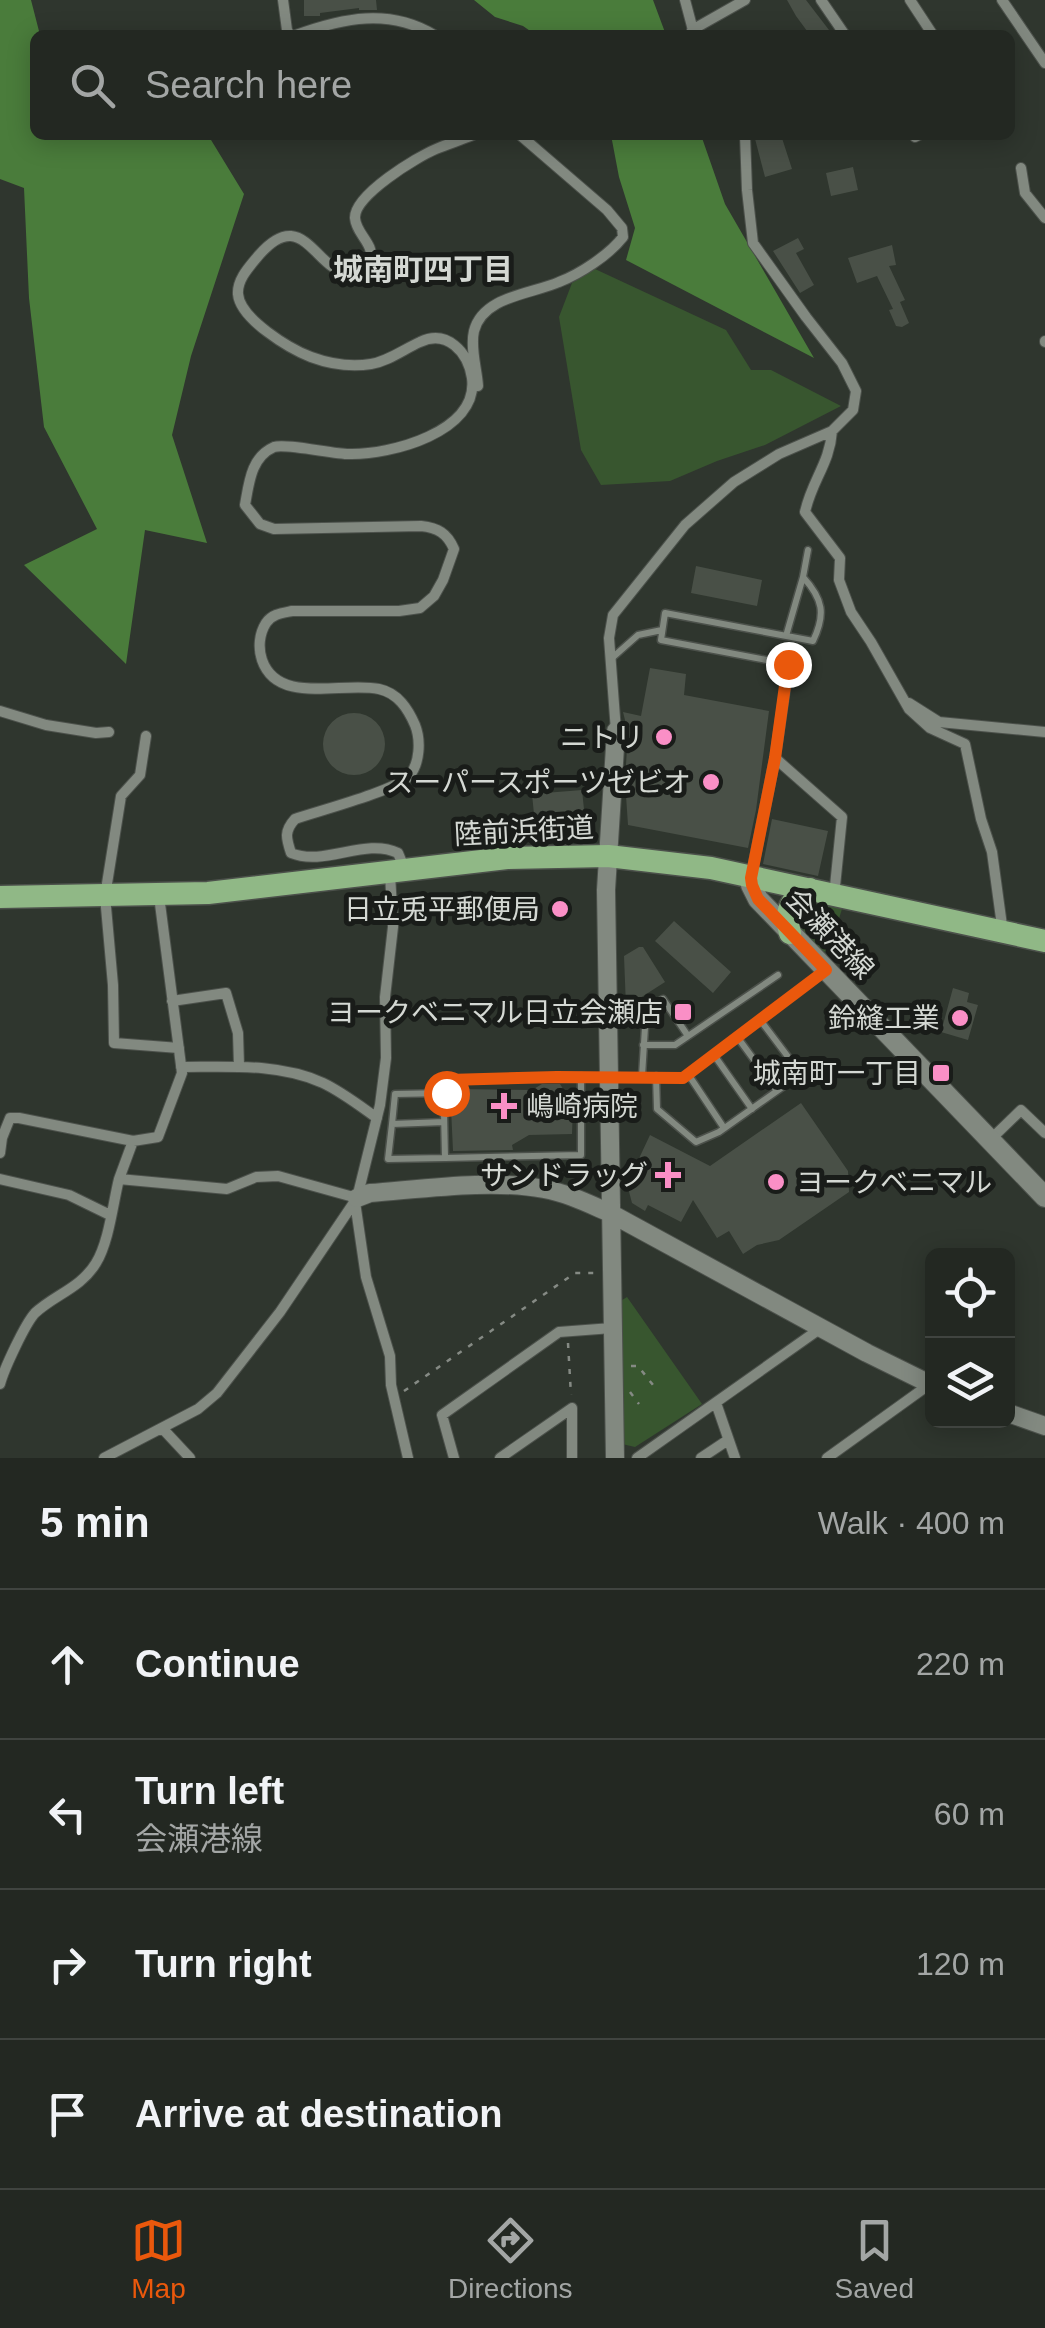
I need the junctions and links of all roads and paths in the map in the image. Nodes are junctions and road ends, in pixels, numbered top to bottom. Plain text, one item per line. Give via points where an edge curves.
1 (283, 0) edge
2 (685, 0) edge
3 (746, 0) edge
4 (821, 0) edge
5 (910, 0) edge
6 (1002, 0) edge
7 (287, 30) edge
8 (309, 30) edge
9 (425, 30) edge
10 (692, 30) edge
11 (698, 30) edge
12 (842, 30) edge
13 (930, 30) edge
14 (1045, 63) edge
15 (460, 140) edge
16 (526, 140) edge
17 (745, 140) edge
18 (1021, 168) dead end
19 (1045, 218) edge
20 (466, 409) junction
21 (832, 430) junction
22 (808, 550) dead end
23 (803, 577) junction
24 (662, 630) junction
25 (786, 636) junction
26 (611, 658) junction
27 (787, 676) joint
28 (904, 700) junction
29 (0, 710) edge
30 (616, 730) joint
31 (109, 732) dead end
32 (1045, 732) edge
33 (146, 736) dead end
34 (775, 758) junction
35 (608, 856) junction
36 (397, 872) junction
37 (751, 878) junction
38 (810, 890) junction
39 (105, 896) junction
40 (158, 896) junction
41 (834, 896) junction
42 (0, 897) edge
43 (790, 933) junction
44 (1004, 933) junction
45 (1045, 941) edge
46 (826, 970) junction
47 (778, 974) dead end
48 (172, 1001) junction
49 (762, 1020) junction
50 (688, 1036) junction
51 (738, 1038) junction
52 (643, 1045) junction
53 (178, 1048) junction
54 (714, 1055) junction
55 (239, 1066) junction
56 (181, 1067) junction
57 (688, 1074) junction
58 (581, 1076) junction
59 (610, 1076) junction
60 (642, 1076) junction
61 (656, 1076) junction
62 (777, 1091) junction
63 (446, 1093) junction
64 (752, 1108) junction
65 (377, 1118) junction
66 (444, 1122) junction
67 (392, 1124) junction
68 (724, 1128) junction
69 (1045, 1133) edge
70 (133, 1140) junction
71 (990, 1140) junction
72 (0, 1153) edge
73 (445, 1158) junction
74 (0, 1178) edge
75 (119, 1179) junction
76 (1045, 1198) edge
77 (356, 1200) junction
78 (610, 1213) junction
79 (110, 1215) junction
80 (611, 1274) junction
81 (612, 1328) junction
82 (822, 1328) junction
83 (567, 1332) junction
84 (630, 1366) dead end
85 (925, 1381) edge
86 (0, 1384) edge
87 (653, 1385) dead end
88 (925, 1388) edge
89 (629, 1390) dead end
90 (394, 1398) junction
91 (716, 1403) junction
92 (639, 1404) dead end
93 (572, 1408) junction
94 (1015, 1415) edge
95 (1045, 1425) edge
96 (162, 1428) junction
97 (728, 1440) junction
98 (104, 1458) edge
99 (190, 1458) edge
100 (408, 1458) edge
101 (454, 1458) edge
102 (500, 1458) edge
103 (572, 1458) edge
104 (615, 1458) edge
105 (637, 1458) edge
106 (701, 1458) edge
107 (735, 1458) edge
108 (828, 1458) edge

1 - 7 street
2 - 10 street
3 - 11 street
4 - 12 street
5 - 13 street
6 - 14 street
8 - 9 street via 398,19
15 - 20 street via 406,165 358,206 355,219 372,251 362,268 332,266 291,236 264,249 241,278 238,294 242,307 278,340 342,364 374,364 423,340 447,340 468,363
16 - 20 street via 608,210 623,238 560,282 492,308 474,330 478,390
17 - 21 street via 753,243 856,390 853,410
18 - 19 street via 1025,193
20 - 36 street via 434,434 386,450 324,453 279,445 256,462 245,505 260,524 274,529 421,526 434,528 454,549 434,596 420,608 292,611 268,619 261,633 262,659 276,681 378,688 404,705 417,730 409,776 295,819 285,837 291,853 302,858 386,848 398,853
21 - 26 street via 734,482 685,526 614,615
21 - 28 street via 831,452 805,512 840,558 850,612
22 - 23 lane
23 - 25 lane
23 - 25 lane via 817,592 823,620 813,641
24 - 25 lane via 665,613
24 - 26 lane via 638,635
24 - 27 lane via 661,640 788,664
26 - 30 street
27 - 34 street
28 - 32 street via 939,722
28 - 44 street via 930,728 965,744
29 - 31 street via 46,725
30 - 35 street
33 - 39 street via 140,775 122,796
34 - 37 street
34 - 41 street via 842,817
35 - 36 highway, 陸前浜街道 via 507,858
35 - 37 highway, 陸前浜街道
35 - 59 street
36 - 40 highway, 陸前浜街道
36 - 65 street
37 - 38 highway, 陸前浜街道
37 - 43 main road, 会瀬港線 via 758,899
38 - 41 highway, 陸前浜街道
38 - 43 highway via 790,904
39 - 40 highway, 陸前浜街道
39 - 42 highway, 陸前浜街道
39 - 53 street via 114,1043
40 - 48 street
41 - 44 highway, 陸前浜街道
43 - 46 main road, 会瀬港線
44 - 45 highway, 陸前浜街道
46 - 49 lane
46 - 71 main road, 会瀬港線
47 - 50 lane
48 - 53 street
48 - 55 street via 226,993
49 - 51 lane
49 - 62 lane via 800,1074
50 - 52 lane via 674,1045
50 - 52 lane via 662,999 646,1010
51 - 54 lane
51 - 62 lane
52 - 60 lane
53 - 56 street
54 - 57 lane
54 - 64 lane
55 - 56 street
55 - 65 street via 298,1074
56 - 70 street via 158,1138
57 - 61 lane
57 - 68 lane
58 - 59 lane
58 - 63 lane via 448,1080
58 - 73 lane via 581,1155
59 - 60 lane
59 - 78 street
60 - 61 lane
61 - 68 lane via 657,1109 696,1142
62 - 64 lane
63 - 66 lane
63 - 67 lane via 395,1094
64 - 68 lane
65 - 77 street
66 - 67 lane
66 - 73 lane
67 - 73 lane via 388,1159
69 - 71 street via 1021,1110
70 - 72 street via 10,1118
70 - 75 street
71 - 76 main road, 会瀬港線
74 - 79 street via 69,1195
75 - 77 street via 227,1189 278,1176
75 - 79 street
77 - 78 street via 400,1191 525,1186
77 - 90 street
77 - 96 street via 217,1393
78 - 80 street
78 - 82 street
79 - 86 street via 98,1261 34,1314
80 - 81 street
80 - 90 path via 575,1273
81 - 83 street
81 - 104 street
82 - 85 street
82 - 91 street
83 - 93 path
83 - 101 street via 442,1415
84 - 87 path via 638,1366
88 - 108 street
89 - 92 path
90 - 100 street
91 - 97 street
91 - 105 street
93 - 102 street
93 - 103 street
94 - 95 street
96 - 98 street
96 - 99 street
97 - 106 street
97 - 107 street

